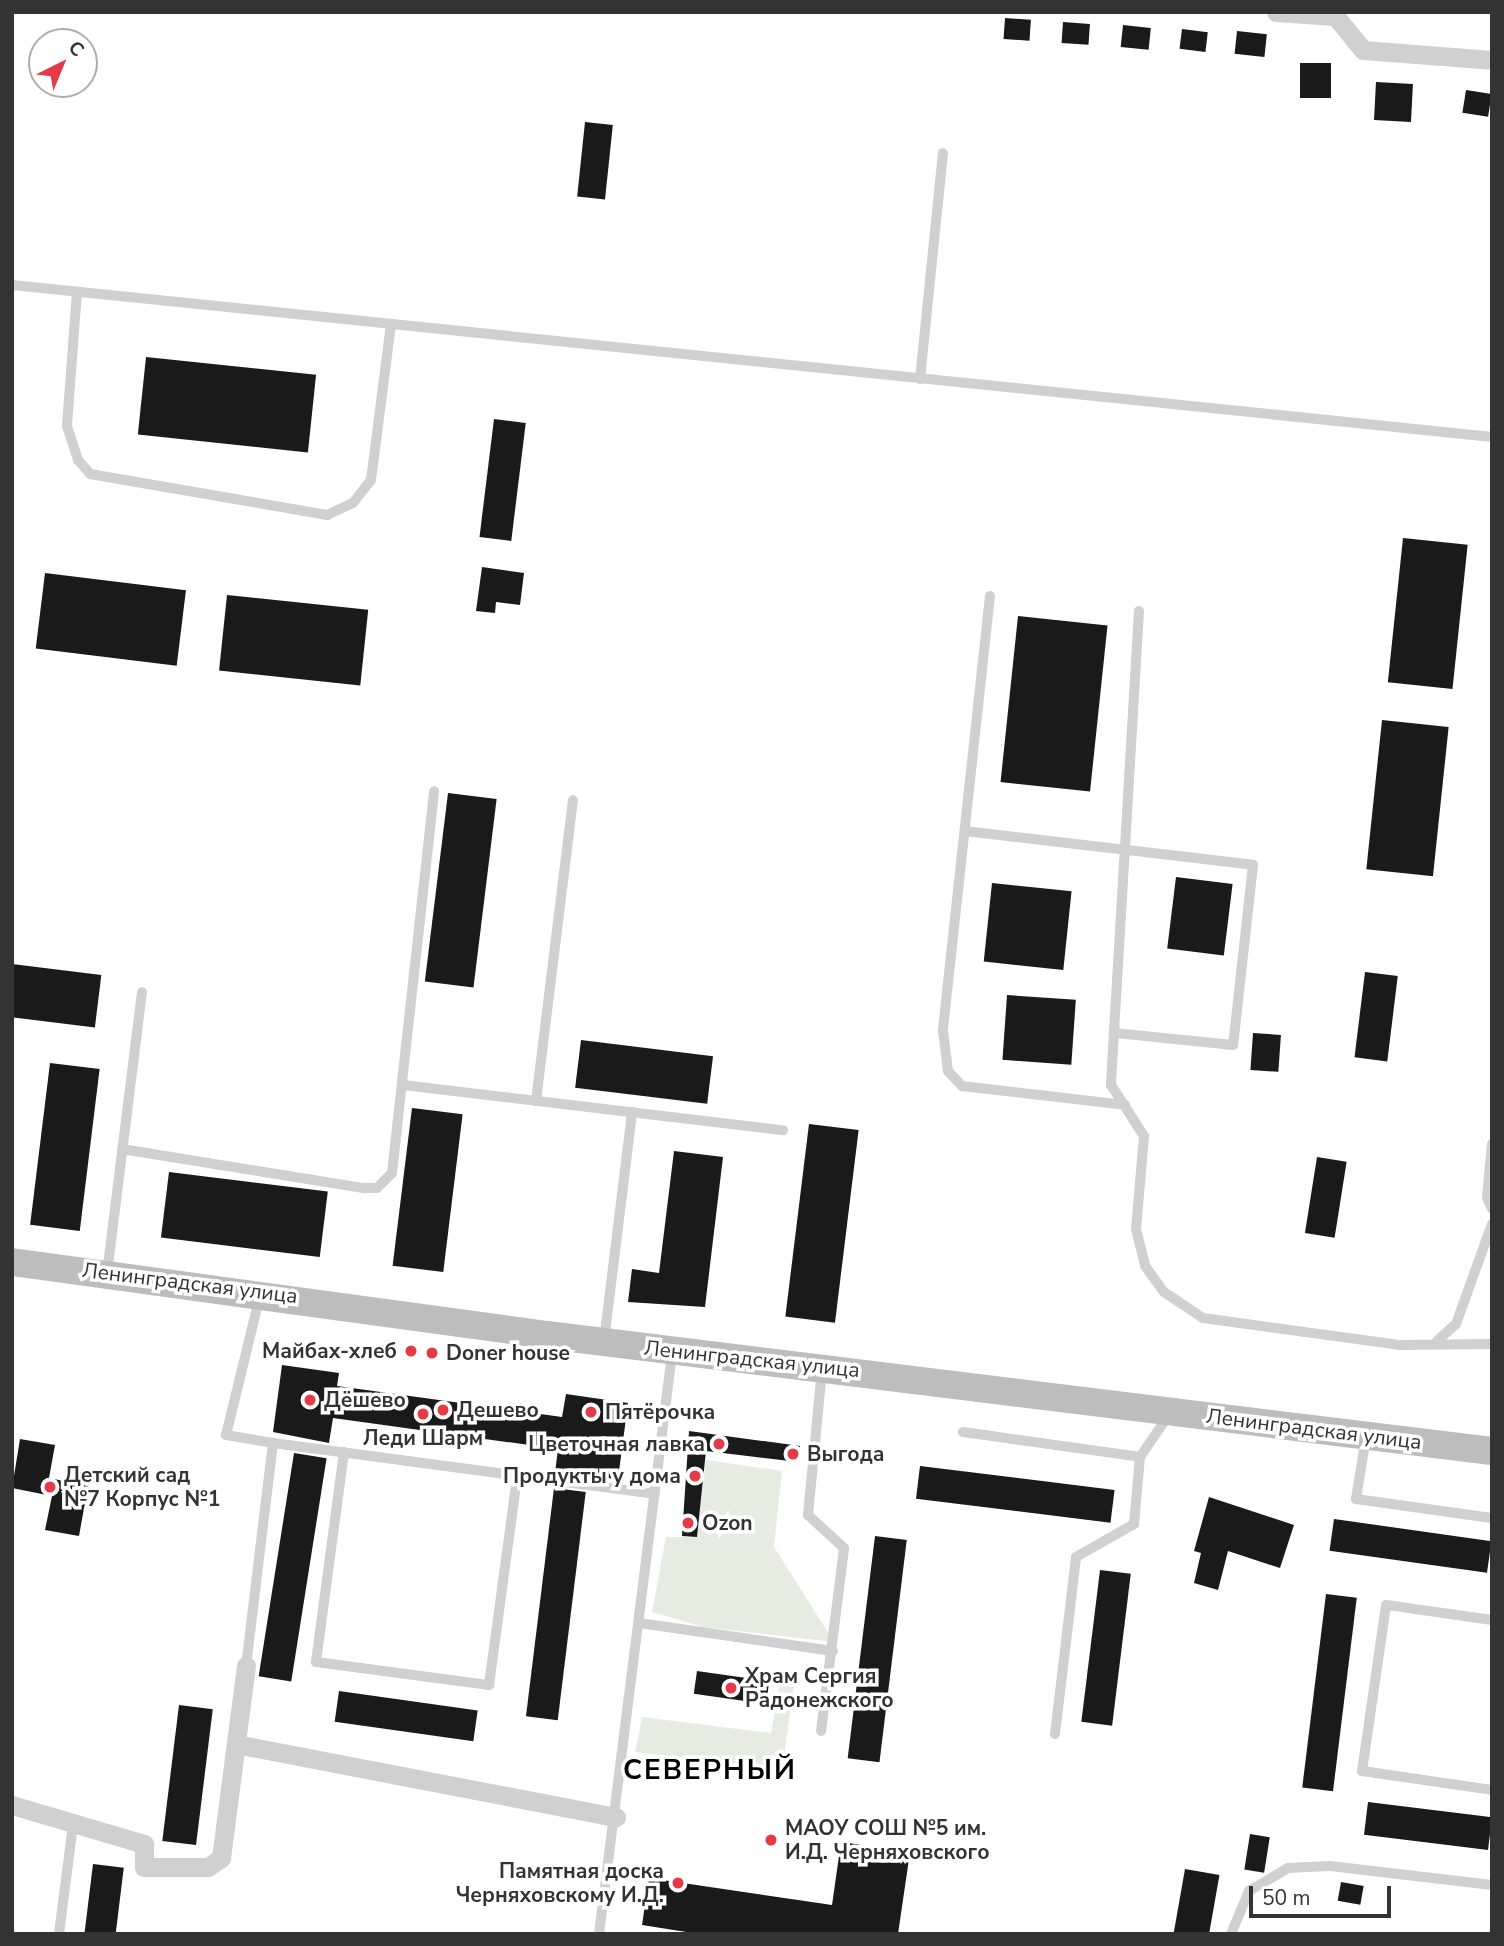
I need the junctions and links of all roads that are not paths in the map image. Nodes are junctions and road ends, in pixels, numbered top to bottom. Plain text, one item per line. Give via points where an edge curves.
1 (1276, 12) edge
2 (1333, 14) edge
3 (1492, 60) edge
4 (943, 153) dead end
5 (12, 285) edge
6 (77, 292) junction
7 (391, 324) junction
8 (920, 379) junction
9 (1492, 437) edge
10 (990, 596) dead end
11 (1139, 611) dead end
12 (434, 792) dead end
13 (573, 800) dead end
14 (965, 831) junction
15 (1122, 850) junction
16 (142, 992) dead end
17 (1114, 1033) junction
18 (403, 1085) junction
19 (536, 1101) junction
20 (1125, 1105) junction
21 (632, 1112) junction
22 (783, 1130) dead end
23 (1492, 1144) edge
24 (122, 1149) junction
25 (1492, 1209) edge
26 (1492, 1224) edge
27 (12, 1262) edge
28 (107, 1273) junction
29 (261, 1292) junction
30 (1437, 1341) junction
31 (603, 1342) junction
32 (1492, 1344) edge
33 (672, 1350) junction
34 (822, 1366) junction
35 (1173, 1410) junction
36 (964, 1432) dead end
37 (1366, 1436) junction
38 (274, 1443) junction
39 (1492, 1451) edge
40 (344, 1452) junction
41 (1140, 1457) junction
42 (517, 1477) junction
43 (655, 1494) junction
44 (1492, 1518) edge
45 (1492, 1620) edge
46 (639, 1623) junction
47 (833, 1651) junction
48 (246, 1667) joint
49 (821, 1731) dead end
50 (1055, 1734) dead end
51 (236, 1744) junction
52 (1492, 1790) edge
53 (12, 1805) edge
54 (616, 1818) junction
55 (73, 1824) junction
56 (1492, 1885) edge
57 (58, 1934) edge
58 (600, 1934) edge
59 (1231, 1934) edge

1 - 2 street
2 - 3 street via 1363,50
4 - 8 lane
5 - 6 lane
6 - 7 lane
6 - 7 lane via 67,426 74,452 90,474 327,515 353,503 370,480
7 - 8 lane
8 - 9 lane
10 - 14 lane
11 - 15 lane
12 - 18 lane
13 - 19 lane
14 - 15 lane
14 - 20 lane via 943,1031 953,1080
15 - 17 lane
15 - 17 lane via 1253,865 1233,1045
16 - 24 lane
17 - 20 lane via 1111,1085
18 - 19 lane
18 - 24 lane via 393,1173 377,1188
19 - 21 lane
20 - 30 lane via 1144,1136 1136,1230 1145,1266 1180,1307 1203,1318 1399,1345
21 - 22 lane
21 - 31 lane
23 - 25 lane
24 - 28 lane
26 - 30 lane via 1456,1324
27 - 28 street, Ленинградская улица
28 - 29 street, Ленинградская улица
29 - 31 street, Ленинградская улица
29 - 38 lane via 226,1435
30 - 32 lane
31 - 33 street, Ленинградская улица
33 - 34 street, Ленинградская улица
33 - 43 lane
34 - 35 street, Ленинградская улица
34 - 47 lane via 808,1515 844,1548
35 - 37 street, Ленинградская улица
35 - 41 lane
36 - 41 lane
37 - 39 street, Ленинградская улица
37 - 44 lane via 1356,1499
38 - 40 lane
38 - 48 lane
40 - 42 lane
40 - 42 lane via 316,1662 489,1685
41 - 50 lane via 1134,1524 1076,1558
42 - 43 lane
43 - 46 lane
45 - 52 lane via 1386,1605 1362,1771
46 - 47 lane
46 - 54 lane
47 - 49 lane
48 - 51 street
51 - 54 street
51 - 55 street via 221,1858 208,1867 144,1867 144,1844
53 - 55 street
54 - 58 lane
55 - 57 lane
56 - 59 lane via 1330,1866 1288,1868 1249,1891

